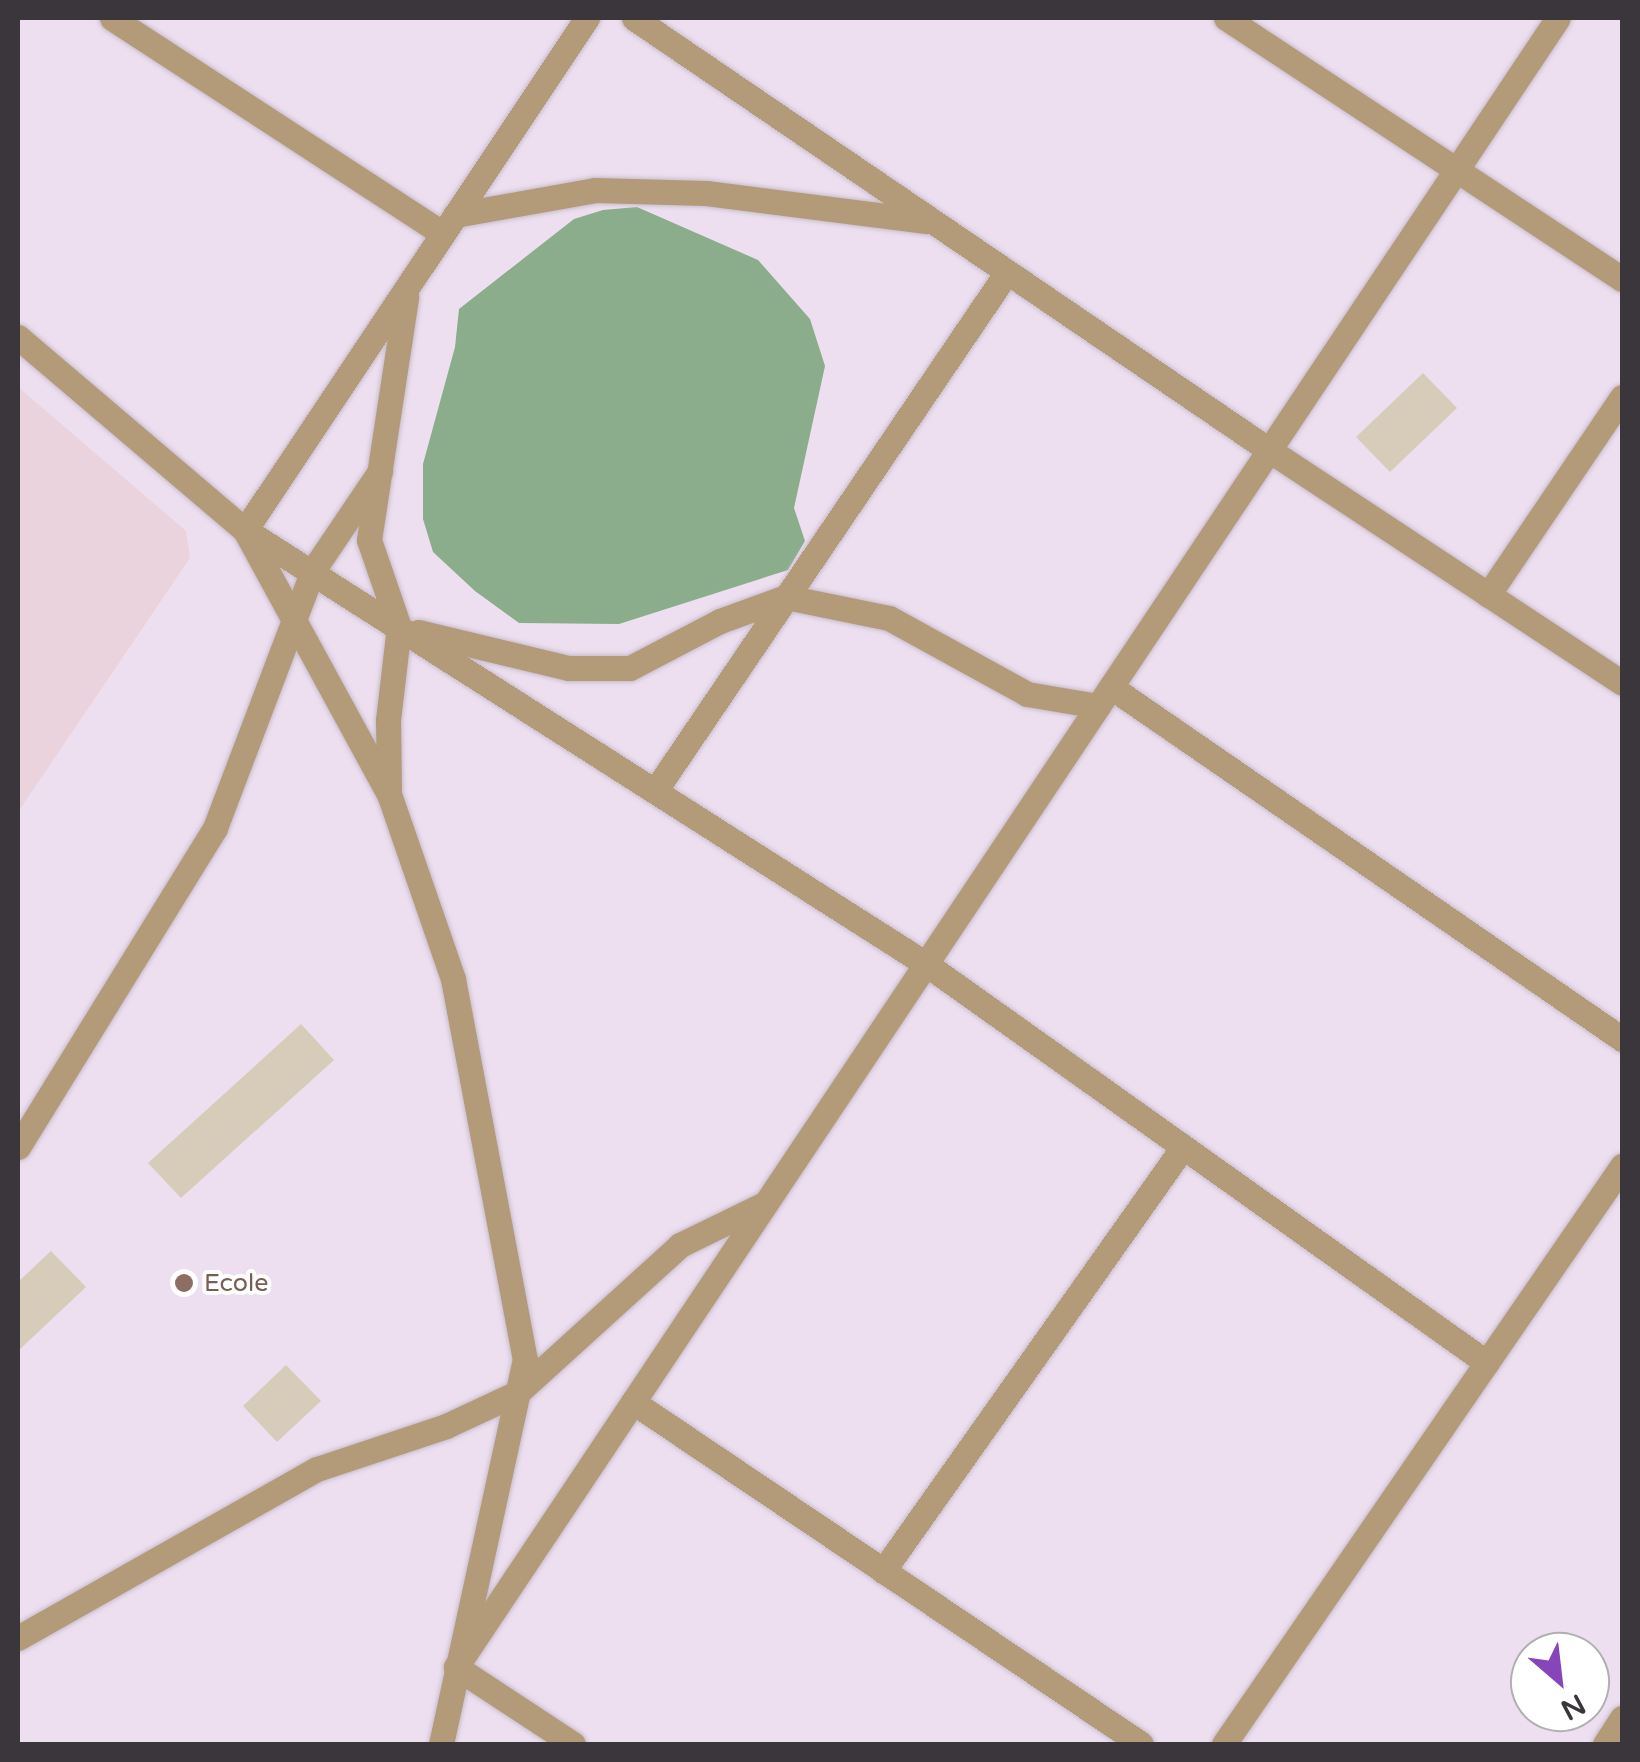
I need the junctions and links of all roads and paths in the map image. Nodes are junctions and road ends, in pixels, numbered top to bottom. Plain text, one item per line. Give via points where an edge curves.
1 (112, 18) edge
2 (587, 18) edge
3 (634, 18) edge
4 (1226, 18) edge
5 (1558, 18) edge
6 (1458, 167) junction
7 (934, 222) junction
8 (449, 225) junction
9 (1006, 272) junction
10 (1622, 279) edge
11 (407, 287) junction
12 (18, 337) edge
13 (1622, 398) edge
14 (1269, 450) junction
15 (380, 471) junction
16 (245, 530) junction
17 (312, 572) junction
18 (1488, 595) junction
19 (786, 597) junction
20 (292, 617) junction
21 (398, 628) junction
22 (1622, 684) edge
23 (1104, 696) junction
24 (654, 791) junction
25 (390, 794) junction
26 (926, 964) junction
27 (1622, 1039) edge
28 (18, 1147) edge
29 (1183, 1147) junction
30 (1622, 1166) edge
31 (766, 1204) junction
32 (1487, 1363) junction
33 (518, 1393) junction
34 (632, 1402) junction
35 (883, 1571) junction
36 (18, 1638) edge
37 (456, 1666) junction
38 (1622, 1718) edge
39 (441, 1744) edge
40 (573, 1744) edge
41 (1140, 1744) edge
42 (1224, 1744) edge
43 (1605, 1744) edge

1 - 8 street
2 - 8 street
3 - 7 street
4 - 6 street
5 - 6 street
6 - 10 street
6 - 14 street
7 - 8 street via 706,193 595,190
7 - 9 street
8 - 11 street
9 - 14 street
9 - 19 street
11 - 15 street
11 - 16 street
12 - 16 street
13 - 18 street
14 - 18 street
14 - 23 street
15 - 17 street
15 - 21 street via 370,540
16 - 17 street
16 - 20 street
17 - 20 street
17 - 21 street
18 - 22 street
19 - 21 street via 630,668 568,668
19 - 23 street via 889,618 1028,694
19 - 24 street
20 - 25 street
20 - 28 street via 215,828
21 - 24 street
21 - 25 street via 388,720
23 - 26 street
23 - 27 street
24 - 26 street
25 - 33 street via 453,979 525,1358
26 - 29 street
26 - 31 street
29 - 32 street
29 - 35 street
30 - 32 street
31 - 33 street via 680,1245
31 - 34 street
32 - 42 street
33 - 36 street via 446,1426 316,1469
33 - 37 street
34 - 35 street
34 - 37 street
35 - 41 street
37 - 39 street
37 - 40 street
38 - 43 street

